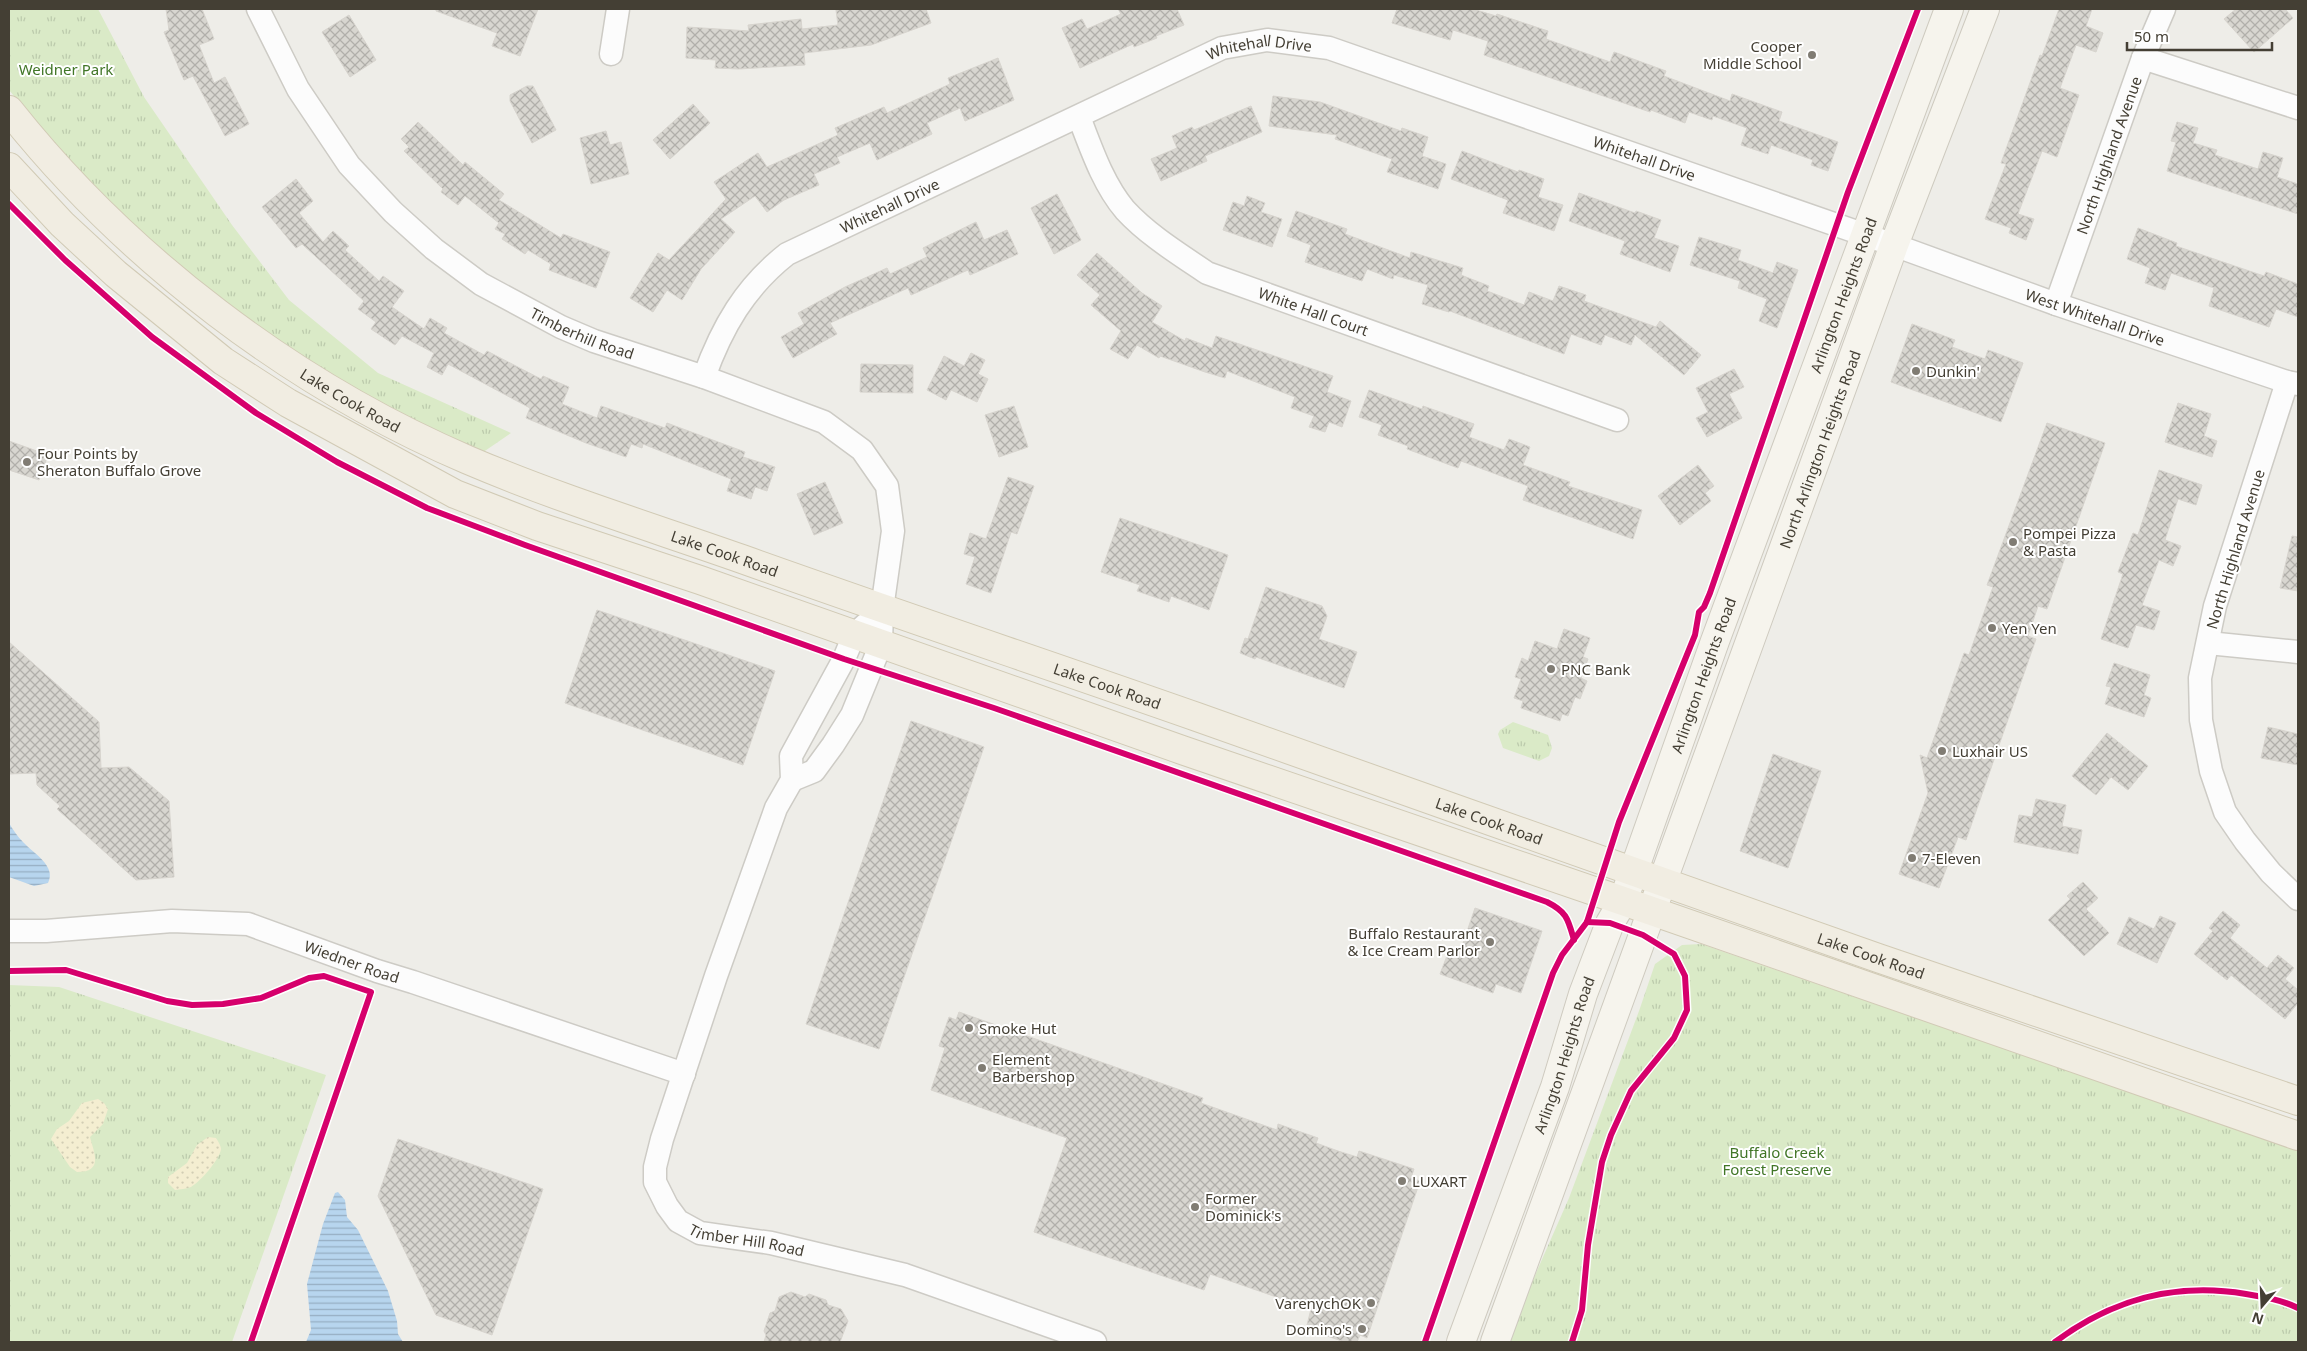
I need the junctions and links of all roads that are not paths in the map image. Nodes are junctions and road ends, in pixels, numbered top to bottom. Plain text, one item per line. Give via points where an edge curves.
1 (258, 9) edge
2 (618, 9) edge
3 (1948, 9) edge
4 (1985, 9) edge
5 (2164, 9) edge
6 (611, 54) dead end
7 (2143, 58) junction
8 (2298, 108) edge
9 (9, 110) edge
10 (1079, 117) junction
11 (9, 167) edge
12 (1864, 234) junction
13 (1894, 245) junction
14 (2056, 304) junction
15 (704, 377) junction
16 (2292, 383) edge
17 (1616, 420) dead end
18 (882, 609) junction
19 (854, 634) junction
20 (2208, 643) junction
21 (881, 644) junction
22 (2298, 652) edge
23 (792, 780) junction
24 (1633, 872) junction
25 (1658, 895) junction
26 (2298, 898) edge
27 (1623, 901) junction
28 (9, 931) edge
29 (684, 1074) junction
30 (2298, 1101) edge
31 (2298, 1136) edge
32 (1095, 1342) edge
33 (1460, 1342) edge
34 (1495, 1342) edge

1 - 15 street, Timberhill Road via 298,89 349,164 393,212 434,249 481,284 561,328
2 - 6 street
3 - 12 main road, Arlington Heights Road
4 - 13 main road, North Arlington Heights Road
5 - 7 street, North Highland Avenue
7 - 8 street
7 - 14 street, North Highland Avenue
9 - 18 main road, Lake Cook Road via 95,206 173,277 275,355 372,414 466,459 550,492
10 - 12 street, Whitehall Drive via 1222,48 1267,40 1329,48
10 - 15 street, Whitehall Drive via 787,254 765,271 744,296 716,344
10 - 17 street, White Hall Court via 1100,170 1125,209 1163,243 1207,273
11 - 19 main road, Lake Cook Road via 88,248 198,343 288,403 387,459 455,494 537,526
12 - 13 street, Whitehall Drive
12 - 24 main road, Arlington Heights Road
13 - 14 street, West Whitehall Drive
13 - 25 main road, North Arlington Heights Road
14 - 16 street, West Whitehall Drive
15 - 18 street, Timberhill Road via 824,422 862,450 887,486 893,531
16 - 20 street, North Highland Avenue via 2215,606
18 - 19 street, Timber Hill Road
18 - 21 street
18 - 24 main road, Lake Cook Road
19 - 21 main road, Lake Cook Road
19 - 23 street, Timber Hill Road via 792,756
20 - 22 street
20 - 26 street, North Highland Avenue via 2200,678 2201,720 2211,770 2225,812 2271,873
21 - 23 street via 852,715 833,745 814,771
21 - 27 main road, Lake Cook Road
23 - 29 street, Timber Hill Road via 776,808
24 - 25 main road, Lake Cook Road
24 - 27 main road, Arlington Heights Road
25 - 27 main road, Lake Cook Road
25 - 30 main road, Lake Cook Road
25 - 31 main road, Lake Cook Road
25 - 34 main road
27 - 33 main road, Arlington Heights Road via 1610,923 1583,994 1555,1087
28 - 29 street, Wiedner Road via 172,921 248,924
29 - 32 street, Timber Hill Road via 654,1167 655,1182 678,1221 700,1233 772,1243 905,1275

